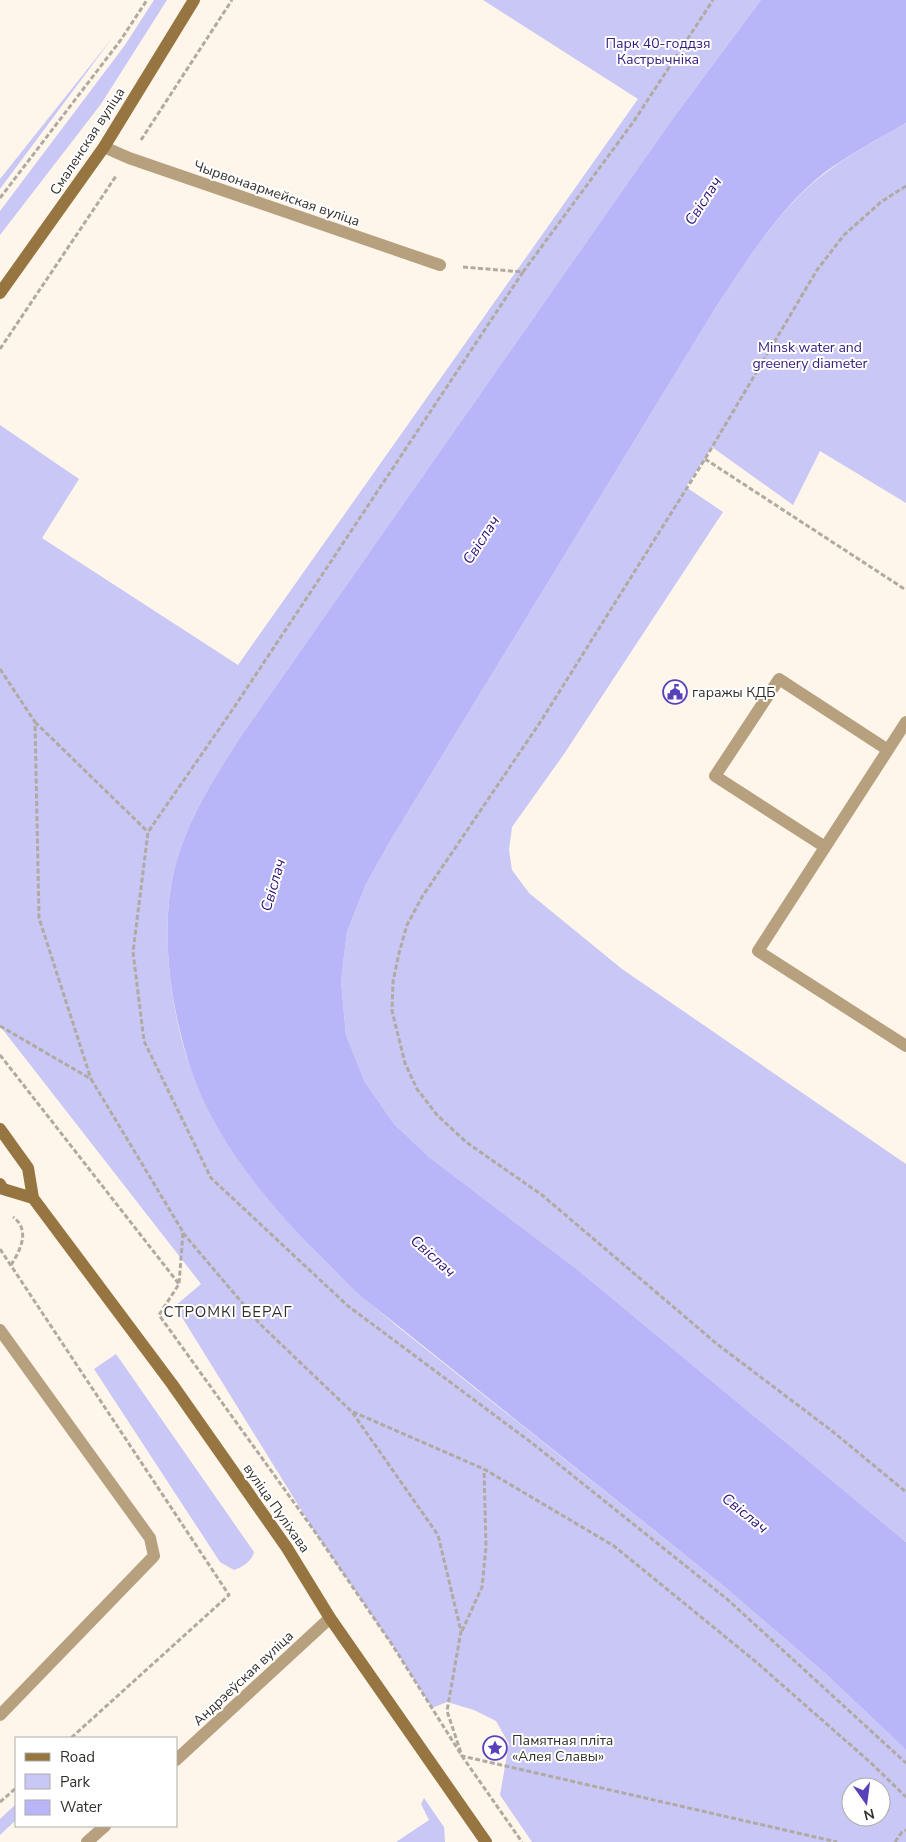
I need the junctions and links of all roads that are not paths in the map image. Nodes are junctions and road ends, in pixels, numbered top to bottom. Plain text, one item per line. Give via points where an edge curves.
1 (194, 0) edge
2 (104, 147) junction
3 (440, 265) road end
4 (0, 293) edge
5 (906, 722) edge
6 (888, 750) junction
7 (825, 848) junction
8 (906, 1046) edge
9 (0, 1129) edge
10 (1, 1188) edge
11 (33, 1198) junction
12 (0, 1330) edge
13 (330, 1618) junction
14 (0, 1715) edge
15 (178, 1758) edge
16 (104, 1827) edge
17 (87, 1842) edge
18 (486, 1842) edge

1 - 2 street, Смаленская вуліца
2 - 3 street, Чырвонаармейская вуліца
2 - 4 street, Смаленская вуліца
5 - 6 street
6 - 7 street
6 - 7 street via 779,678 715,776
7 - 8 street via 758,951
9 - 11 street, вуліца Пуліхава via 28,1168
10 - 11 street
11 - 13 street, вуліца Пуліхава via 172,1384 287,1548
12 - 14 street via 150,1538 154,1556
13 - 15 street, Андрэеўская вуліца
13 - 18 street, вуліца Пуліхава
16 - 17 street

